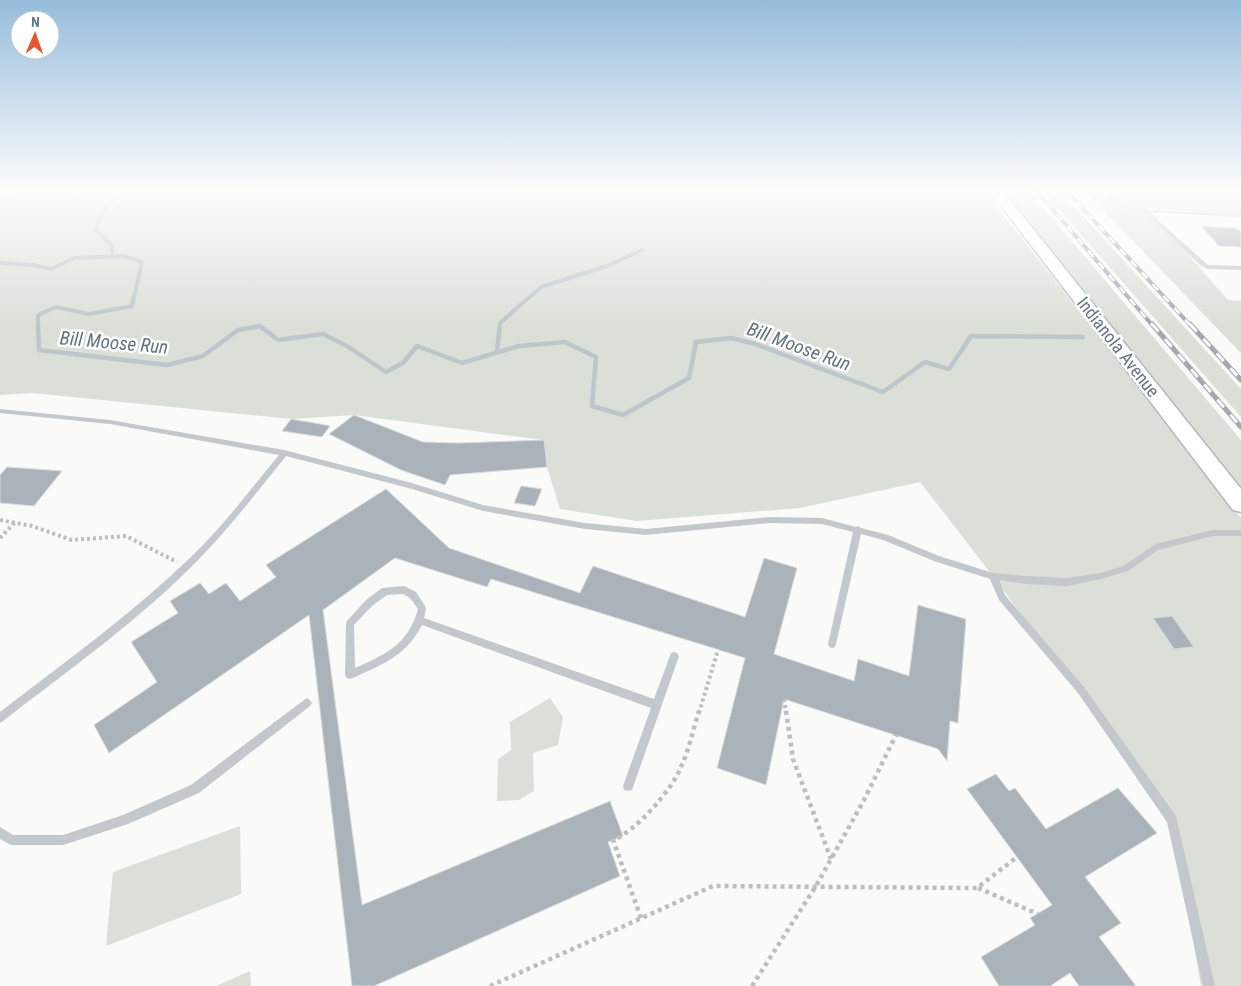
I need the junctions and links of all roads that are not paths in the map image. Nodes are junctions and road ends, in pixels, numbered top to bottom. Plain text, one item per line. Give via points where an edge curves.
1 (1031, 236) edge
2 (1172, 236) edge
3 (1241, 268) edge
4 (0, 411) edge
5 (284, 453) junction
6 (1241, 504) edge
7 (858, 529) junction
8 (1241, 533) edge
9 (993, 576) junction
10 (420, 620) junction
11 (832, 644) dead end
12 (674, 656) dead end
13 (307, 703) dead end
14 (657, 705) junction
15 (0, 718) edge
16 (628, 786) dead end
17 (0, 832) edge
18 (1209, 986) edge

1 - 6 main road, Indianola Avenue
2 - 3 lane via 1207,266
4 - 5 lane via 110,422
5 - 7 lane via 484,508 584,526 646,532 770,520 822,521
5 - 15 lane via 243,505 185,566 119,625
7 - 9 lane
7 - 11 lane
8 - 9 lane via 1213,533 1156,547 1125,569 1067,582
9 - 18 lane via 1002,598 1082,690 1172,820
10 - 10 lane via 422,609 413,595 404,590 385,591 369,602 350,624 350,676 395,654 409,642
10 - 14 lane
12 - 14 lane
13 - 17 lane via 195,789 124,820 63,840 11,840
14 - 16 lane

